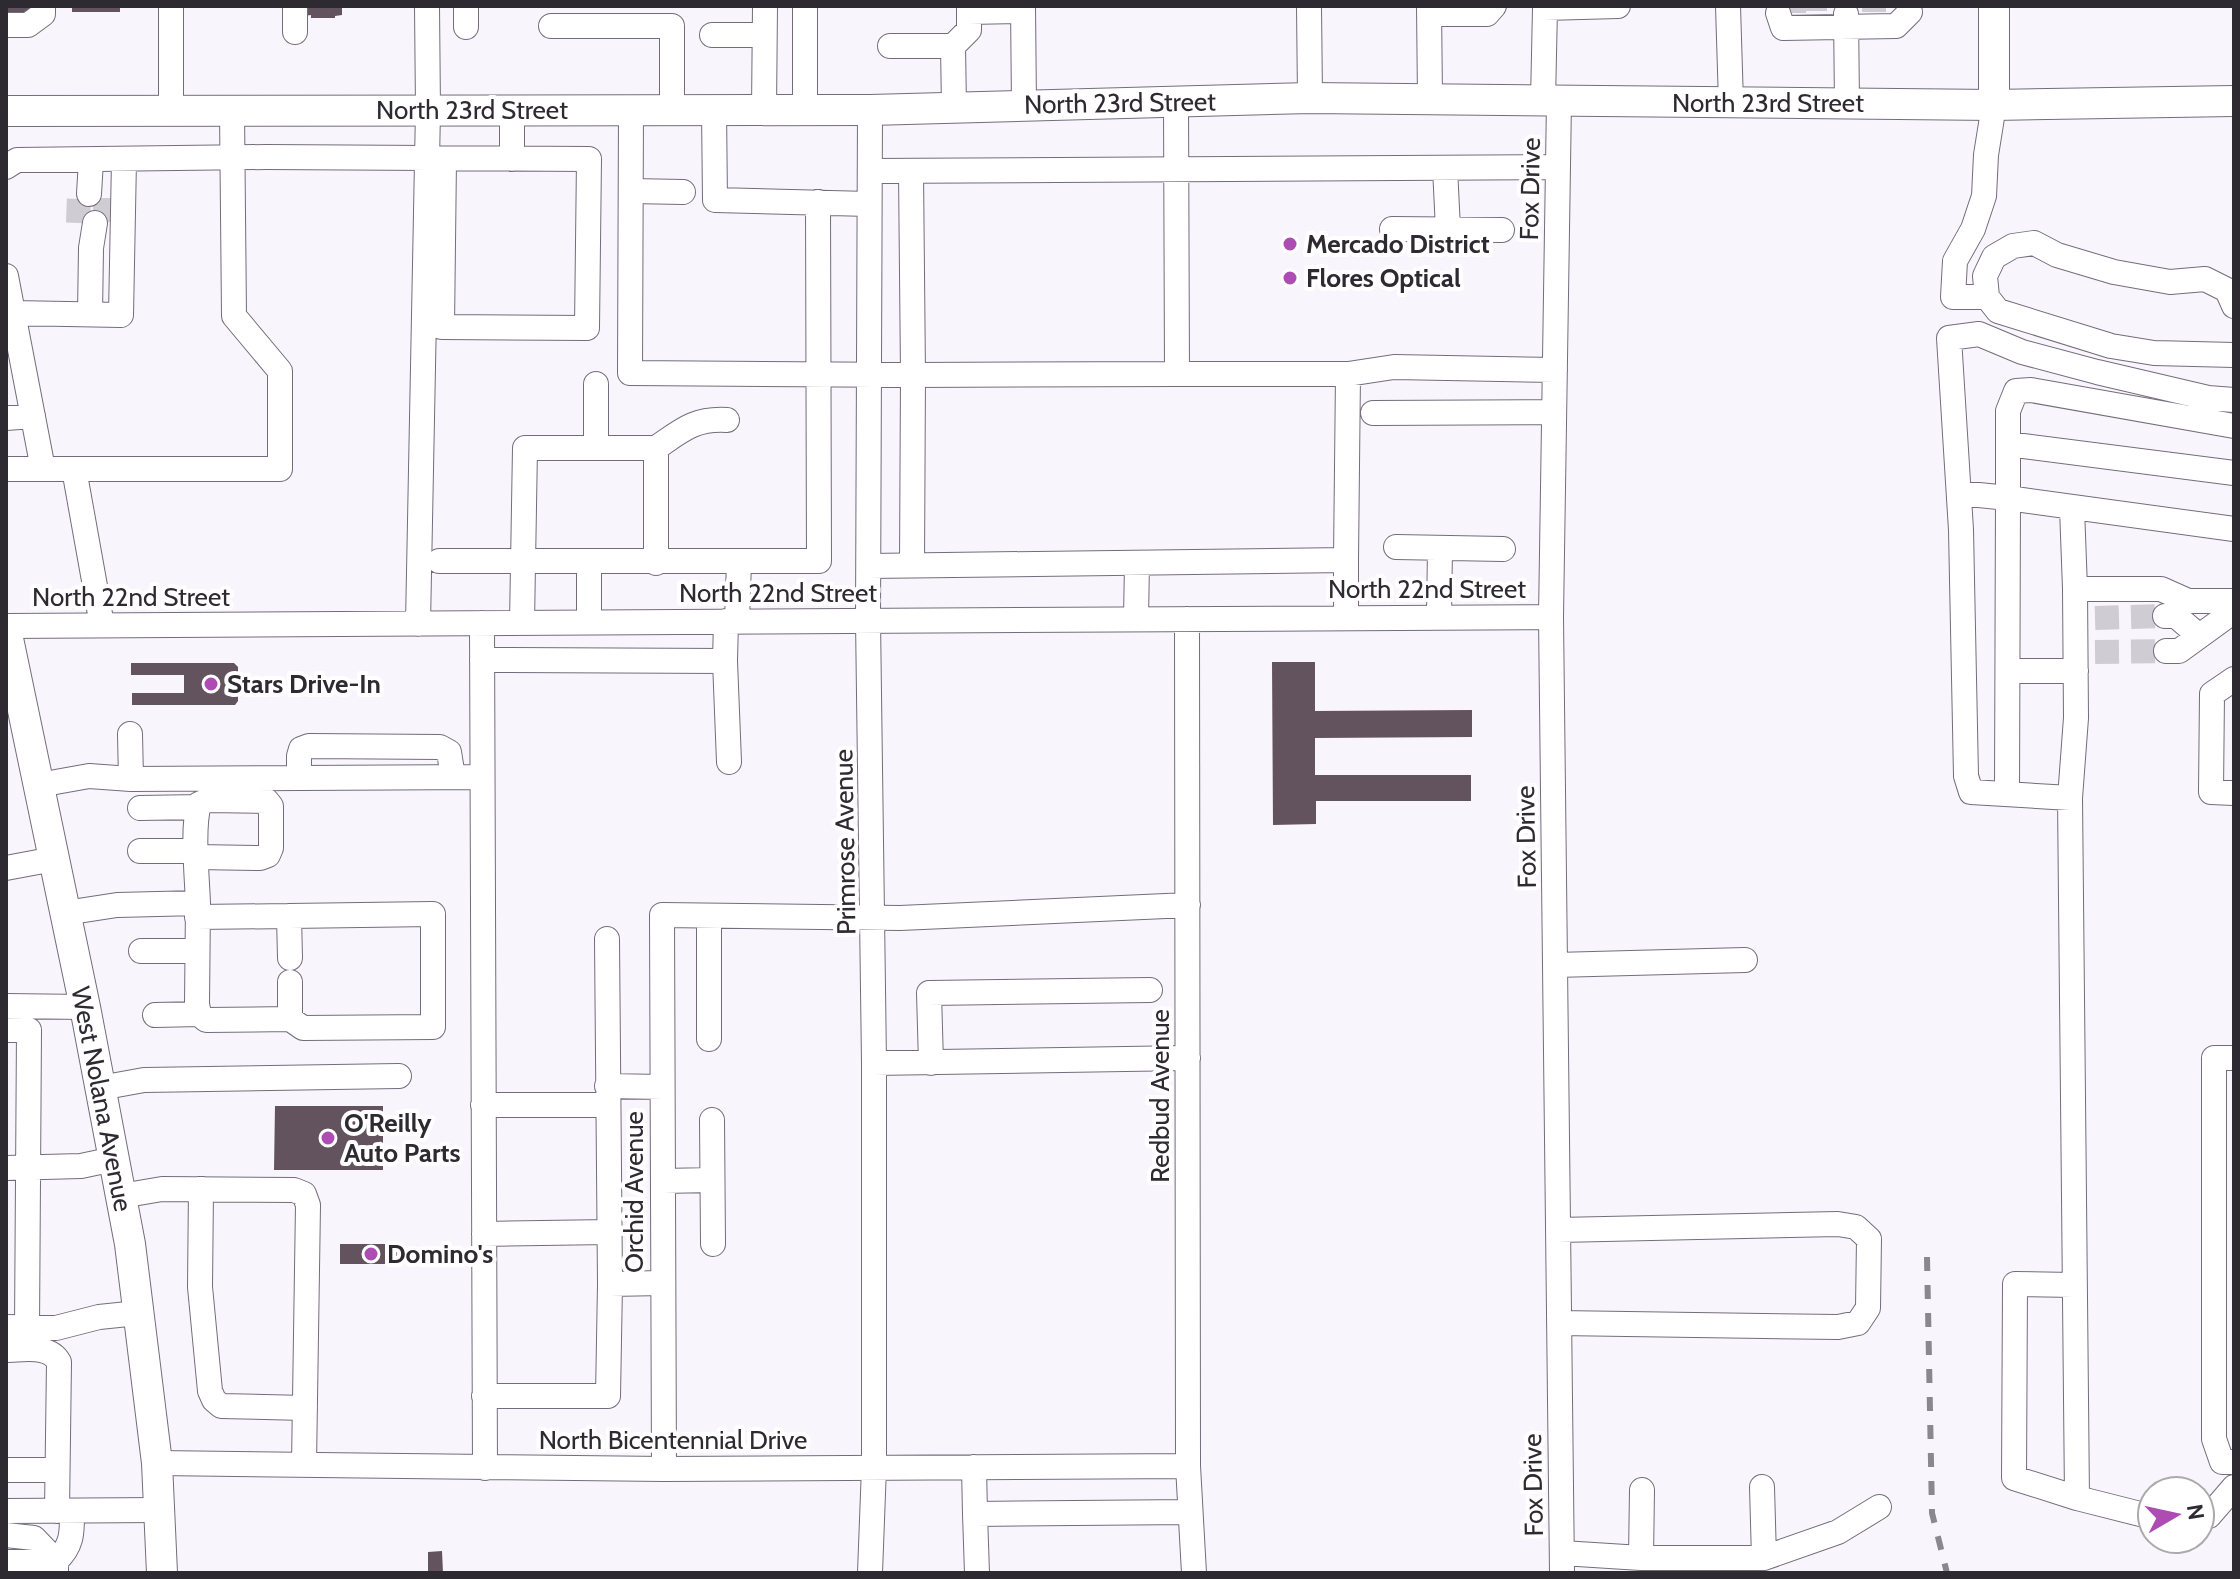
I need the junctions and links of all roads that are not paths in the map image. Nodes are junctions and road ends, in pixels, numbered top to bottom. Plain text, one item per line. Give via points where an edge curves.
1 (43, 6) edge
2 (171, 6) edge
3 (295, 6) edge
4 (427, 6) edge
5 (765, 6) edge
6 (805, 6) edge
7 (1309, 6) edge
8 (1494, 6) edge
9 (1602, 6) edge
10 (1618, 6) edge
11 (1728, 6) edge
12 (1994, 6) edge
13 (1544, 7) edge
14 (969, 9) edge
15 (1023, 9) edge
16 (1430, 10) edge
17 (592, 16) edge
18 (1799, 18) dead end
19 (1890, 18) dead end
20 (1846, 19) junction
21 (6, 25) edge
22 (551, 26) dead end
23 (295, 32) dead end
24 (712, 35) dead end
25 (764, 35) junction
26 (890, 46) dead end
27 (953, 46) junction
28 (1310, 98) junction
29 (1430, 99) junction
30 (1551, 101) junction
31 (2234, 101) edge
32 (1176, 102) junction
33 (1731, 103) junction
34 (1847, 103) junction
35 (1994, 105) junction
36 (1024, 106) junction
37 (954, 108) junction
38 (428, 110) junction
39 (512, 110) junction
40 (631, 110) junction
41 (672, 110) junction
42 (714, 110) junction
43 (764, 110) junction
44 (870, 110) junction
45 (6, 111) edge
46 (171, 111) junction
47 (232, 111) junction
48 (805, 111) junction
49 (233, 158) junction
50 (435, 159) junction
51 (512, 159) junction
52 (124, 160) junction
53 (6, 167) edge
54 (1558, 167) junction
55 (1445, 168) junction
56 (1176, 169) junction
57 (870, 171) junction
58 (911, 171) junction
59 (631, 191) junction
60 (683, 192) dead end
61 (818, 202) junction
62 (869, 204) junction
63 (92, 222) tunnel mouth
64 (1392, 229) dead end
65 (1448, 229) junction
66 (1502, 230) dead end
67 (6, 276) edge
68 (1953, 297) junction
69 (1987, 297) junction
70 (2234, 306) edge
71 (13, 313) junction
72 (90, 314) junction
73 (1949, 338) junction
74 (2234, 355) edge
75 (1555, 370) junction
76 (1177, 374) junction
77 (1348, 374) junction
78 (819, 375) junction
79 (913, 375) junction
80 (869, 376) junction
81 (596, 384) dead end
82 (2234, 400) edge
83 (1554, 412) junction
84 (1373, 413) dead end
85 (33, 416) junction
86 (6, 418) edge
87 (727, 420) dead end
88 (2234, 426) edge
89 (2008, 444) junction
90 (596, 448) junction
91 (656, 448) junction
92 (6, 469) edge
93 (43, 469) junction
94 (74, 469) junction
95 (2234, 473) edge
96 (1959, 493) junction
97 (2008, 498) junction
98 (2072, 508) junction
99 (2234, 529) edge
100 (1396, 547) dead end
101 (1440, 548) junction
102 (1503, 549) dead end
103 (1346, 560) junction
104 (439, 561) dead end
105 (739, 562) junction
106 (522, 563) junction
107 (589, 563) junction
108 (656, 563) junction
109 (1137, 563) junction
110 (912, 565) junction
111 (869, 566) junction
112 (2075, 589) junction
113 (2234, 601) edge
114 (2234, 611) edge
115 (1439, 617) junction
116 (1551, 617) junction
117 (1346, 618) junction
118 (1136, 619) junction
119 (1187, 619) junction
120 (868, 620) junction
121 (732, 621) junction
122 (589, 622) junction
123 (630, 622) junction
124 (482, 623) junction
125 (522, 623) junction
126 (418, 624) junction
127 (102, 625) junction
128 (6, 628) edge
129 (2198, 635) junction
130 (2084, 640) junction
131 (482, 660) junction
132 (629, 661) junction
133 (725, 661) junction
134 (2008, 671) junction
135 (2234, 679) edge
136 (130, 734) dead end
137 (351, 746) junction
138 (401, 746) junction
139 (729, 762) dead end
140 (401, 777) junction
141 (453, 777) junction
142 (482, 777) junction
143 (299, 778) junction
144 (351, 778) junction
145 (131, 779) junction
146 (39, 785) junction
147 (2234, 793) edge
148 (2007, 794) junction
149 (2070, 798) junction
150 (199, 807) junction
151 (140, 808) dead end
152 (140, 851) dead end
153 (197, 854) junction
154 (54, 859) junction
155 (6, 868) edge
156 (1188, 905) junction
157 (198, 910) junction
158 (65, 913) junction
159 (289, 916) junction
160 (709, 916) junction
161 (874, 916) junction
162 (607, 939) dead end
163 (141, 951) dead end
164 (197, 951) junction
165 (290, 958) dead end
166 (1745, 960) dead end
167 (1555, 965) junction
168 (290, 982) dead end
169 (1150, 990) dead end
170 (6, 1006) edge
171 (85, 1007) junction
172 (199, 1014) junction
173 (155, 1015) dead end
174 (290, 1019) junction
175 (6, 1030) edge
176 (709, 1039) dead end
177 (1188, 1058) junction
178 (2234, 1058) edge
179 (874, 1063) junction
180 (931, 1063) junction
181 (399, 1076) dead end
182 (662, 1087) junction
183 (100, 1088) junction
184 (608, 1096) junction
185 (483, 1105) junction
186 (712, 1120) dead end
187 (114, 1159) junction
188 (17, 1168) edge
189 (712, 1180) junction
190 (663, 1181) junction
191 (201, 1189) junction
192 (121, 1196) junction
193 (1558, 1230) junction
194 (609, 1232) junction
195 (484, 1234) junction
196 (713, 1244) dead end
197 (663, 1283) junction
198 (610, 1284) junction
199 (2073, 1285) junction
200 (138, 1313) junction
201 (1559, 1323) junction
202 (17, 1327) edge
203 (6, 1350) edge
204 (484, 1396) junction
205 (305, 1408) junction
206 (2234, 1462) edge
207 (157, 1463) junction
208 (304, 1465) junction
209 (1188, 1466) junction
210 (874, 1467) junction
211 (974, 1467) junction
212 (485, 1468) junction
213 (664, 1469) junction
214 (6, 1470) edge
215 (57, 1470) junction
216 (1762, 1487) dead end
217 (2234, 1487) edge
218 (1642, 1490) dead end
219 (2077, 1498) junction
220 (1879, 1507) dead end
221 (2216, 1508) edge
222 (159, 1510) junction
223 (6, 1511) edge
224 (64, 1511) junction
225 (1190, 1512) junction
226 (2136, 1513) edge
227 (975, 1514) junction
228 (6, 1535) edge
229 (1641, 1558) junction
230 (1764, 1558) junction
231 (6, 1562) edge
232 (1562, 1563) edge
233 (56, 1567) edge
234 (162, 1573) edge
235 (870, 1573) edge
236 (977, 1573) edge
237 (1194, 1573) edge

1 - 21 street via 43,14 28,25
2 - 46 street
3 - 23 street
4 - 38 street
5 - 25 street
6 - 48 street
7 - 28 street
8 - 16 street via 1487,14
9 - 10 street
9 - 13 street
11 - 33 street
12 - 35 main road
13 - 30 street, Fox Drive
14 - 15 street
14 - 27 street via 969,30
15 - 36 street
16 - 29 street
17 - 22 street
17 - 41 street via 672,26
18 - 20 street
19 - 20 street
20 - 34 street
24 - 25 street
25 - 43 street
26 - 27 street
27 - 37 street
28 - 29 main road, North 23rd Street
28 - 32 main road, North 23rd Street
29 - 30 main road, North 23rd Street
30 - 33 main road, North 23rd Street
30 - 54 street, Fox Drive
31 - 35 main road, North 23rd Street
32 - 36 main road, North 23rd Street
32 - 56 street
33 - 34 main road, North 23rd Street
34 - 35 main road, North 23rd Street
35 - 68 street via 1984,196 1955,261
36 - 37 main road, North 23rd Street
37 - 44 main road, North 23rd Street
38 - 39 main road, North 23rd Street
38 - 47 main road, North 23rd Street
38 - 50 street
39 - 40 main road, North 23rd Street
39 - 51 street
40 - 41 main road, North 23rd Street
40 - 59 street
41 - 42 main road, North 23rd Street
42 - 43 main road, North 23rd Street
42 - 61 street via 715,200
43 - 48 main road, North 23rd Street
44 - 48 main road, North 23rd Street
44 - 57 street, Primrose Avenue
45 - 46 main road, North 23rd Street
46 - 47 main road, North 23rd Street
47 - 49 street
49 - 50 street
49 - 52 street
49 - 94 street via 234,316 280,371 280,469
50 - 51 street
50 - 51 street via 442,327 587,328 589,159
50 - 126 street
52 - 53 street via 92,185 17,160
52 - 72 street via 121,315
54 - 55 street
54 - 75 street, Fox Drive
55 - 56 street
55 - 65 street
56 - 58 street
56 - 76 street
57 - 58 street
57 - 62 street, Primrose Avenue
58 - 79 street
59 - 60 street
59 - 78 street via 630,373
61 - 62 street
61 - 78 street
62 - 80 street, Primrose Avenue
63 - 72 street
64 - 65 street
65 - 66 street
67 - 71 street
68 - 69 street
68 - 73 street
69 - 70 street via 1985,276 1994,257 2013,246 2034,243 2114,272 2170,282 2205,279 2227,290
69 - 74 street via 1998,311 2111,346
71 - 72 street
71 - 85 street
73 - 82 street via 1979,334 2097,372
73 - 96 street
75 - 77 street via 1394,367
75 - 83 street, Fox Drive
76 - 77 street
76 - 79 street
77 - 103 street
78 - 80 street
78 - 105 street via 819,561
79 - 80 street
79 - 110 street
80 - 111 street, Primrose Avenue
81 - 90 street
83 - 84 street
83 - 116 street, Fox Drive
85 - 86 street
85 - 93 street
87 - 91 street via 706,419
88 - 89 street via 2068,394 2016,391 2008,411
89 - 95 street
89 - 97 street
90 - 91 street
90 - 106 street via 525,448
91 - 108 street
92 - 93 street
93 - 94 street
94 - 127 street
96 - 97 street
96 - 148 street via 1966,776 1971,792
97 - 98 street
97 - 134 street
98 - 99 street
98 - 112 street
100 - 101 street
101 - 102 street
101 - 115 street
103 - 109 street
103 - 117 street
104 - 106 street
105 - 108 street
105 - 121 street
106 - 107 street
106 - 125 street
107 - 108 street
107 - 122 street
109 - 110 street
109 - 118 street
110 - 111 street
111 - 120 street, Primrose Avenue
112 - 113 street via 2161,589 2188,601
112 - 130 street
114 - 129 street
115 - 116 street, North 22nd Street
115 - 117 street, North 22nd Street
116 - 167 street, Fox Drive
117 - 119 street, North 22nd Street
118 - 119 street, North 22nd Street
118 - 120 street, North 22nd Street
119 - 156 street, Redbud Avenue
120 - 121 street, North 22nd Street
120 - 161 street, Primrose Avenue
121 - 123 street, North 22nd Street
121 - 133 street
122 - 123 street, North 22nd Street
122 - 125 street, North 22nd Street
123 - 132 street
124 - 125 street, North 22nd Street
124 - 126 street, North 22nd Street
124 - 131 street
126 - 127 street, North 22nd Street
127 - 128 street, North 22nd Street
128 - 146 main road, West Nolana Avenue
129 - 129 street via 2176,616 2166,634 2179,651
130 - 134 street
130 - 149 street
131 - 132 street
131 - 142 street
132 - 133 street
133 - 139 street
134 - 148 street
135 - 147 street via 2212,694 2211,792
136 - 145 street
137 - 138 street
137 - 143 street via 301,749
137 - 144 street
138 - 140 street
138 - 141 street via 449,752
140 - 141 street
140 - 144 street
141 - 142 street
142 - 185 street
143 - 144 street
143 - 145 street
145 - 146 street via 89,776
146 - 154 main road, West Nolana Avenue
148 - 149 street
149 - 199 street
150 - 151 street
150 - 153 street
150 - 153 street via 208,800 267,801 271,848 260,858
152 - 153 street
153 - 157 street
154 - 155 street
154 - 158 main road, West Nolana Avenue
156 - 161 street
156 - 177 street, Redbud Avenue
157 - 158 street via 117,905
157 - 159 street
157 - 164 street
158 - 171 main road, West Nolana Avenue
159 - 165 street
159 - 174 street via 433,914 433,1027 303,1028
160 - 161 street
160 - 176 street
160 - 182 street, Orchid Avenue via 662,915
161 - 179 street, Primrose Avenue
162 - 184 street
163 - 164 street
164 - 172 street
166 - 167 street
167 - 193 street, Fox Drive
168 - 174 street
169 - 180 street via 929,993
170 - 171 street
171 - 183 main road, West Nolana Avenue
172 - 173 street
172 - 174 street via 206,1020
175 - 188 street via 29,1030
177 - 180 street
177 - 209 street, Redbud Avenue
178 - 206 street via 2214,1058 2214,1439 2222,1462
179 - 180 street
179 - 210 street, Primrose Avenue
181 - 183 street via 144,1080
182 - 184 street
182 - 190 street, Orchid Avenue
183 - 187 main road, West Nolana Avenue
184 - 185 street
184 - 194 street
185 - 195 street
186 - 189 street
187 - 188 street
187 - 192 main road, West Nolana Avenue
188 - 202 street
189 - 190 street
189 - 196 street
190 - 197 street, Orchid Avenue
191 - 192 street
191 - 205 street via 200,1287 214,1400 221,1406
191 - 205 street via 304,1194
192 - 200 main road, West Nolana Avenue
193 - 201 street, Fox Drive
193 - 201 street via 1838,1224 1856,1227 1869,1239 1868,1308 1858,1323
194 - 195 street
194 - 198 street
195 - 204 street
197 - 198 street
197 - 213 street, Orchid Avenue
198 - 204 street via 608,1396
199 - 219 street
199 - 219 street via 2015,1284 2014,1478
200 - 202 street via 56,1328
200 - 207 main road, West Nolana Avenue
201 - 232 street, Fox Drive
203 - 215 street via 45,1350 59,1362
204 - 212 street
205 - 208 street
207 - 208 street, North Bicentennial Drive
207 - 222 main road, West Nolana Avenue
208 - 212 street, North Bicentennial Drive
209 - 211 street, North Bicentennial Drive
209 - 225 street, Redbud Avenue
210 - 211 street, North Bicentennial Drive
210 - 213 street, North Bicentennial Drive
210 - 235 street, Primrose Avenue
211 - 227 street
212 - 213 street, North Bicentennial Drive
214 - 215 street
215 - 224 street
216 - 230 street
217 - 221 street
218 - 229 street
219 - 226 street
220 - 230 street via 1838,1532
222 - 224 street
222 - 234 main road, West Nolana Avenue
223 - 224 street
224 - 233 street via 72,1541
225 - 227 street
225 - 237 street, Redbud Avenue
227 - 236 street
228 - 233 street via 34,1538
229 - 230 street
229 - 232 street
231 - 233 street

